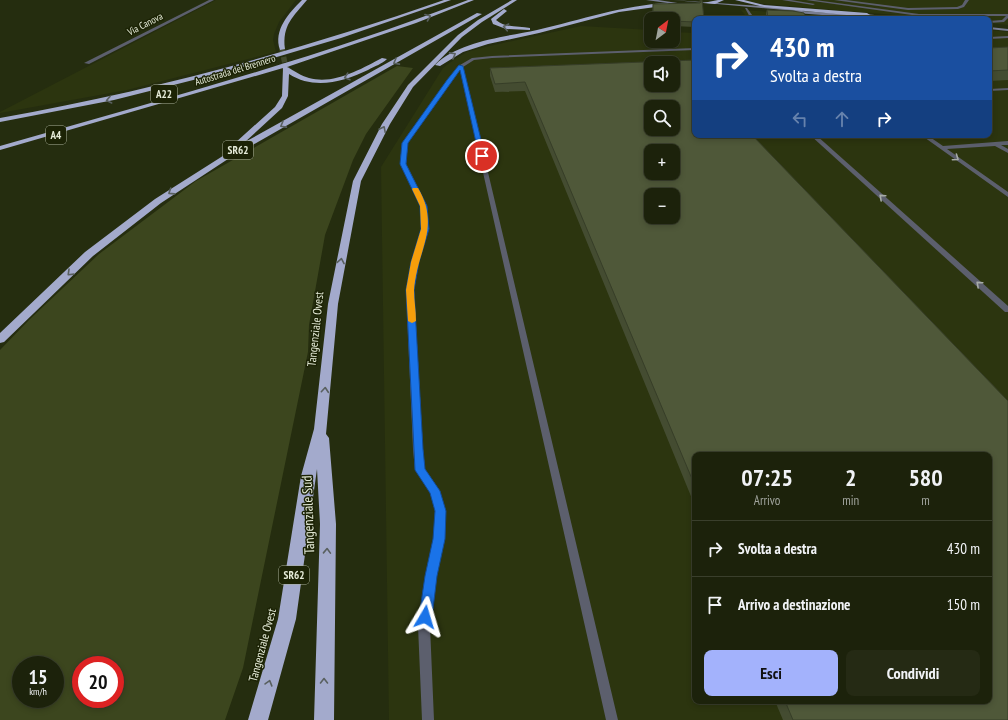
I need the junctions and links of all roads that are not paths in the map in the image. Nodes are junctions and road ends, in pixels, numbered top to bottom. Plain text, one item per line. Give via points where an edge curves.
1 (212, 0) edge
2 (305, 0) edge
3 (449, 0) edge
4 (457, 0) edge
5 (472, 0) edge
6 (503, 0) edge
7 (515, 0) edge
8 (521, 0) edge
9 (648, 0) edge
10 (675, 0) edge
11 (722, 0) edge
12 (737, 0) edge
13 (777, 0) edge
14 (784, 0) edge
15 (808, 0) edge
16 (836, 0) edge
17 (967, 0) edge
18 (631, 1) dead end
19 (705, 3) junction
20 (697, 5) junction
21 (746, 9) junction
22 (482, 10) dead end
23 (615, 12) junction
24 (848, 13) junction
25 (867, 15) junction
26 (1008, 15) edge
27 (751, 16) edge
28 (842, 16) edge
29 (878, 16) edge
30 (915, 16) edge
31 (992, 22) edge
32 (559, 25) junction
33 (992, 27) edge
34 (1008, 28) edge
35 (1008, 37) edge
36 (992, 38) edge
37 (282, 49) tunnel mouth
38 (692, 49) edge
39 (87, 64) dead end
40 (461, 66) junction
41 (410, 86) junction
42 (992, 90) edge
43 (1008, 90) edge
44 (113, 116) junction
45 (0, 120) edge
46 (816, 138) edge
47 (928, 138) edge
48 (0, 140) edge
49 (1008, 143) edge
50 (996, 144) junction
51 (0, 148) edge
52 (942, 148) junction
53 (1008, 151) edge
54 (0, 154) edge
55 (226, 157) junction
56 (1008, 195) edge
57 (1008, 310) edge
58 (0, 339) edge
59 (321, 429) junction
60 (258, 720) edge
61 (324, 720) edge
62 (428, 720) edge
63 (612, 720) edge

1 - 39 street, Via Canova
2 - 37 highway via 286,20 280,39
3 -> 45 highway via 327,41 200,77 63,110
4 - 48 highway, Autostrada del Brennero / A22 via 327,46
44 -> 5 highway, Autostrada del Brennero / A22 via 332,50
6 -> 55 highway, SR62
7 - 41 highway, Tangenziale Ovest / SR62 via 460,36
32 -> 8 highway, SR62 via 519,29 501,26 493,21
9 - 20 street
10 - 19 street
11 - 19 highway
12 - 24 highway via 757,5
13 - 24 lane via 830,7
14 - 30 lane
15 - 26 lane via 919,15
16 - 17 street via 913,9 958,8
18 - 23 highway, SR62 via 631,6
19 - 25 street
20 - 21 street
20 - 23 highway, SR62 via 655,5
21 - 27 street
21 - 28 street
22 -> 55 highway, SR62 via 348,77 311,81 299,78 286,69 285,96 278,108
23 - 32 highway, SR62
24 - 25 highway
25 - 29 street
26 - 31 lane via 1003,21
41 -> 32 highway, SR62 via 459,52 492,41
33 - 34 street
35 - 36 lane
38 - 40 lane via 492,57 473,59
40 - 62 lane via 405,143 403,164 424,206 425,229 410,290 418,456 420,470 435,491 440,511 439,539 424,626
40 - 63 lane
59 -> 41 highway, Tangenziale Ovest / SR62 via 333,304 357,181 386,124
42 - 43 lane
44 - 51 highway, Autostrada del Brennero / A22
44 - 54 highway, A4
57 -> 46 lane
47 - 52 lane
49 - 50 lane
50 - 52 lane
50 - 53 lane
52 -> 56 lane
55 -> 58 highway, SR62 via 158,200 89,254
60 -> 59 highway, Tangenziale Ovest / SR62 via 287,619 308,476
61 -> 59 highway, Tangenziale Sud via 328,524

